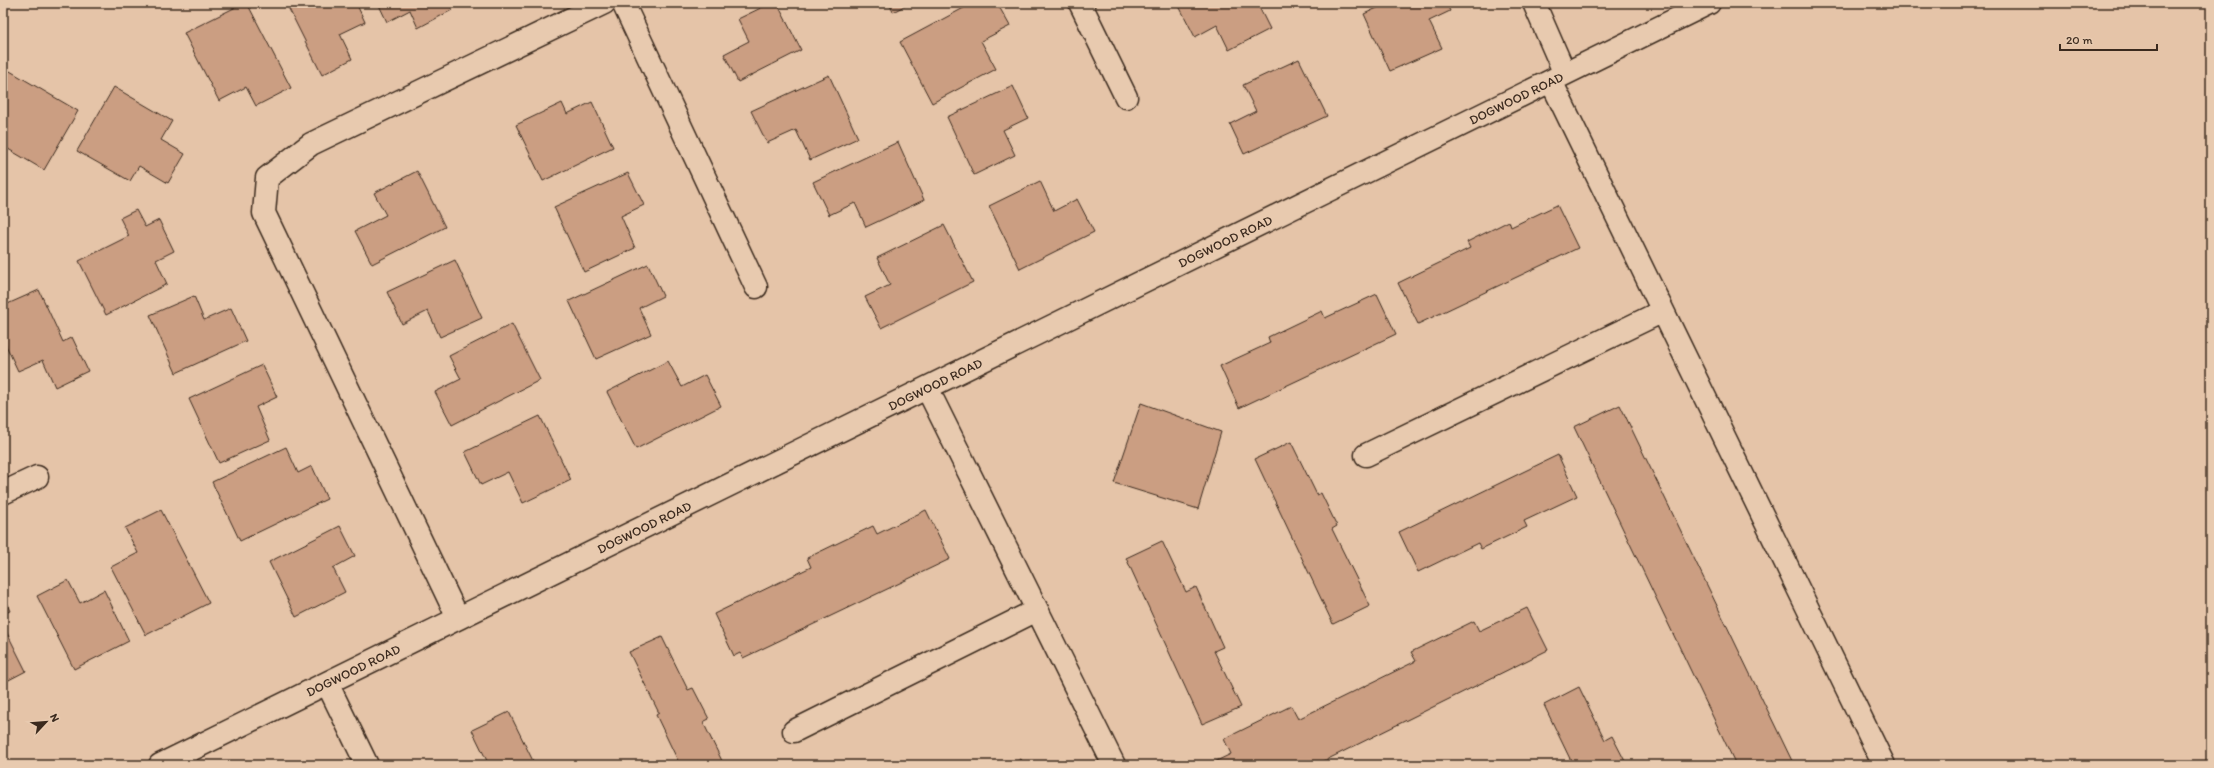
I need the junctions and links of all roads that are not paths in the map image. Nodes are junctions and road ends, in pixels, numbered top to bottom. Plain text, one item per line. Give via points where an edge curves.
1 (604, 3) edge
2 (623, 3) edge
3 (1080, 3) edge
4 (1534, 3) edge
5 (1709, 3) edge
6 (1558, 77) junction
7 (1126, 98) dead end
8 (756, 287) dead end
9 (1663, 311) junction
10 (927, 388) junction
11 (1366, 455) dead end
12 (37, 477) dead end
13 (3, 493) edge
14 (1038, 610) junction
15 (458, 618) junction
16 (327, 683) junction
17 (794, 731) dead end
18 (160, 765) edge
19 (367, 765) edge
20 (1114, 765) edge
21 (1884, 765) edge

1 - 15 street via 311,144 267,178 264,213
2 - 8 street
3 - 7 street
4 - 6 street
5 - 6 street, DOGWOOD ROAD
6 - 9 street
6 - 10 street, DOGWOOD ROAD
9 - 11 street
9 - 21 street
10 - 14 street
10 - 15 street, DOGWOOD ROAD
12 - 13 street
14 - 17 street
14 - 20 street
15 - 16 street, DOGWOOD ROAD
16 - 18 street, DOGWOOD ROAD
16 - 19 street

